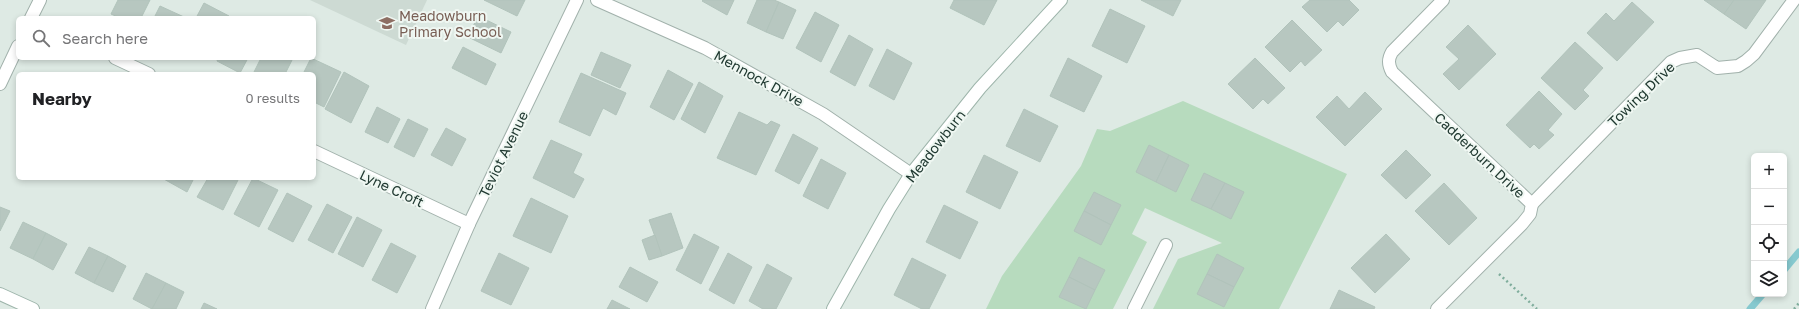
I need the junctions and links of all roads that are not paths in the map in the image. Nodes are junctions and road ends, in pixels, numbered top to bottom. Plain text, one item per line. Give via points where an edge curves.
1 (40, 0) edge
2 (577, 0) edge
3 (597, 0) edge
4 (1060, 0) edge
5 (1443, 0) edge
6 (1794, 0) edge
7 (32, 16) edge
8 (16, 50) edge
9 (119, 60) edge
10 (145, 72) edge
11 (0, 84) edge
12 (316, 152) edge
13 (911, 174) junction
14 (1532, 204) junction
15 (470, 224) junction
16 (1166, 245) dead end
17 (0, 294) edge
18 (33, 309) edge
19 (432, 309) edge
20 (833, 309) edge
21 (1134, 309) edge
22 (1437, 309) edge

1 - 7 street
2 - 15 street, Teviot Avenue
3 - 13 street, Mennock Drive via 705,48 823,114
4 - 13 street, Meadowburn via 980,88
5 - 14 street, Cadderburn Drive via 1392,52 1389,66 1392,72
6 - 14 street, Towing Drive via 1754,54 1738,66 1717,68 1697,55 1671,62
8 - 11 street
9 - 10 street
12 - 15 street, Lyne Croft
13 - 20 street, Meadowburn via 888,209
14 - 22 street, Cadderburn Drive via 1530,214
15 - 19 street, Teviot Avenue
16 - 21 street
17 - 18 street

